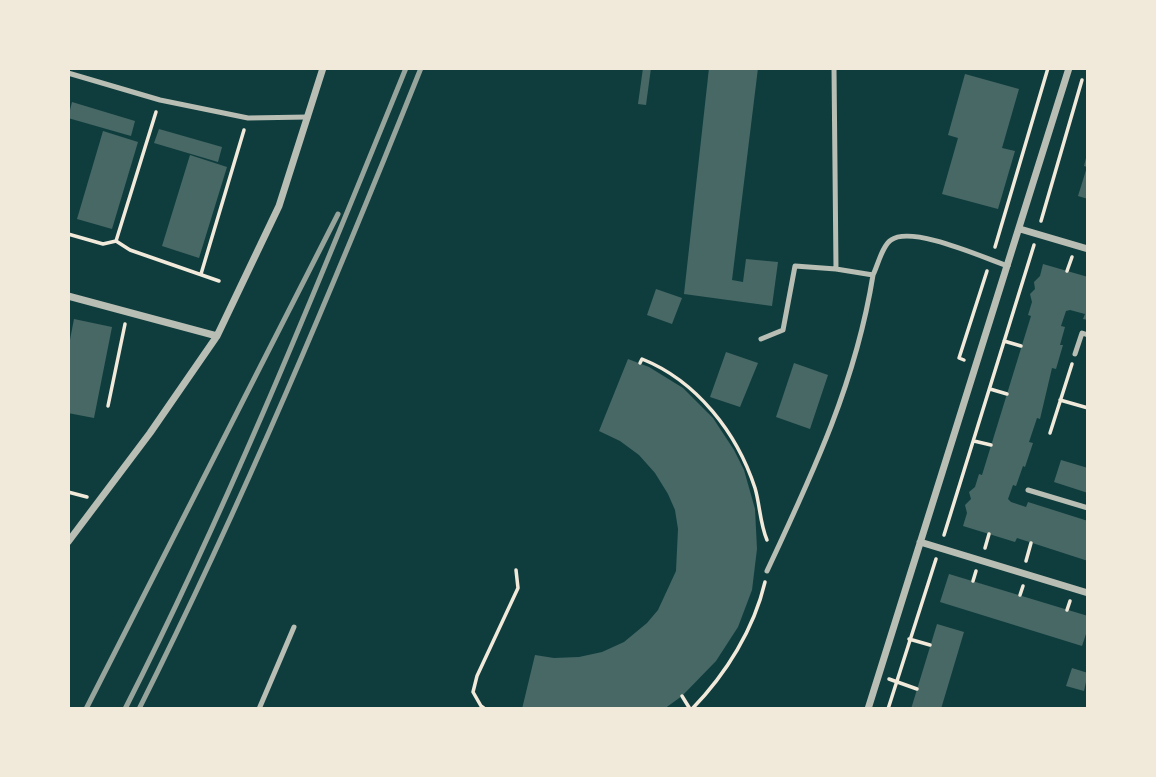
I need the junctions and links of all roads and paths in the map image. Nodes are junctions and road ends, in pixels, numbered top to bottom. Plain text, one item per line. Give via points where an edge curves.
1 (323, 68) edge
2 (834, 68) edge
3 (1048, 68) edge
4 (1069, 68) edge
5 (1085, 68) edge
6 (68, 73) edge
7 (160, 100) junction
8 (308, 117) junction
9 (248, 118) junction
10 (1020, 229) junction
11 (68, 234) edge
12 (1037, 234) junction
13 (116, 242) junction
14 (1088, 249) edge
15 (991, 260) junction
16 (1008, 266) junction
17 (836, 269) junction
18 (201, 275) junction
19 (873, 275) junction
20 (219, 281) dead end
21 (68, 296) edge
22 (128, 311) junction
23 (1088, 335) edge
24 (217, 336) junction
25 (761, 340) dead end
26 (1004, 341) junction
27 (1021, 346) dead end
28 (1075, 354) joint
29 (640, 363) dead end
30 (976, 365) junction
31 (990, 389) junction
32 (1007, 394) dead end
33 (1060, 400) junction
34 (108, 406) dead end
35 (1088, 408) edge
36 (1050, 433) dead end
37 (974, 441) junction
38 (991, 446) dead end
39 (1028, 490) dead end
40 (1088, 508) edge
41 (68, 542) edge
42 (920, 542) junction
43 (1031, 543) dead end
44 (940, 548) junction
45 (516, 570) dead end
46 (767, 571) junction
47 (1022, 572) junction
48 (1088, 593) edge
49 (294, 627) dead end
50 (892, 633) junction
51 (911, 639) junction
52 (930, 645) dead end
53 (878, 676) junction
54 (896, 682) junction
55 (917, 688) dead end
56 (682, 696) dead end
57 (259, 709) edge
58 (485, 709) edge
59 (691, 709) edge
60 (868, 709) edge
61 (888, 709) edge

1 - 8 street
2 - 17 lane
3 - 15 path
4 - 10 street
5 - 12 path
6 - 7 lane
7 - 9 lane
7 - 13 path
8 - 9 lane
8 - 24 street via 279,206
9 - 18 path
10 - 12 street
10 - 16 street
11 - 13 path via 103,244
12 - 14 street
12 - 26 path
13 - 18 path
15 - 16 lane
15 - 19 lane via 932,239 906,236 892,239
15 - 30 path via 959,358
16 - 30 street
17 - 19 lane
17 - 25 lane via 794,266 783,330
18 - 20 path
19 - 46 lane via 863,329 841,400
21 - 22 street
22 - 24 street
22 - 34 path
23 - 28 lane via 1082,333
24 - 41 street
26 - 27 path
26 - 31 path
28 - 33 path
29 - 46 path via 642,359 679,378 725,426 745,460 756,492 771,546
30 - 42 street
31 - 32 path
31 - 37 path
33 - 35 path
33 - 36 path
37 - 38 path
37 - 44 path
39 - 40 lane
42 - 44 street
42 - 50 street
43 - 47 path
44 - 47 street
44 - 51 path
45 - 58 path via 518,588 473,692
46 - 59 path via 759,606 738,648 709,692
47 - 48 street
49 - 57 lane
50 - 51 path
50 - 53 street
51 - 52 path
51 - 54 path
53 - 54 path
53 - 60 street
54 - 55 path
54 - 61 path
56 - 59 path

